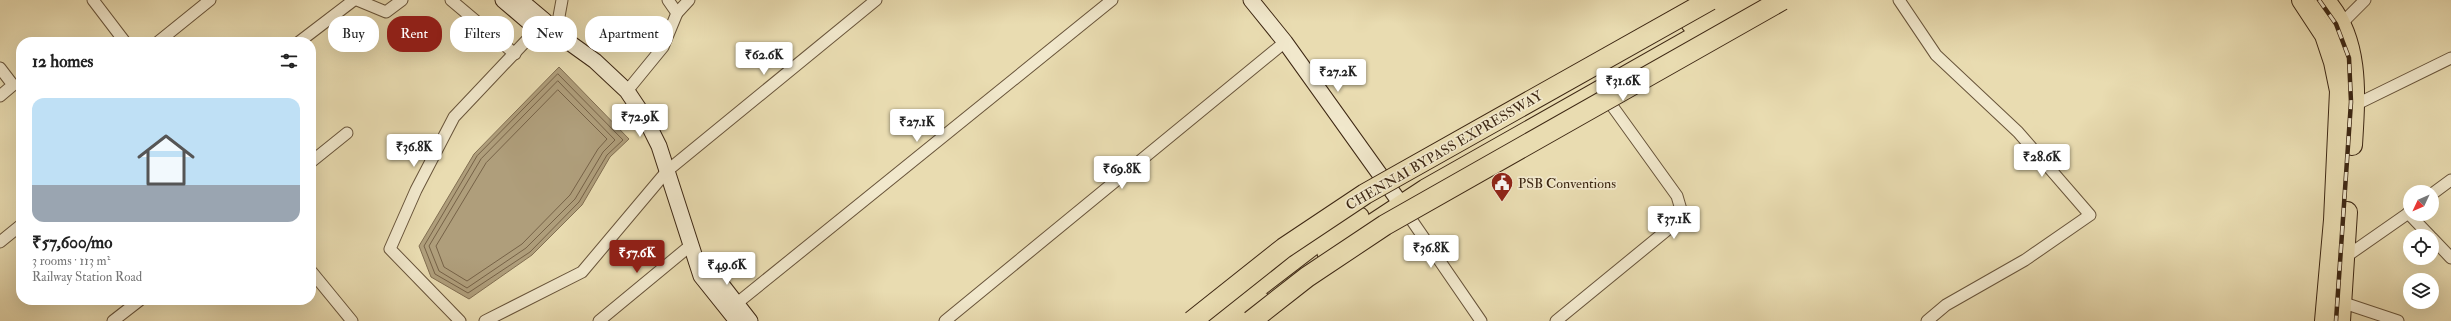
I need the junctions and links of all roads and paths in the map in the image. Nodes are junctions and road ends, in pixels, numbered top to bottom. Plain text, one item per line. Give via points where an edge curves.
1 (93, 0) edge
2 (210, 0) edge
3 (354, 0) edge
4 (357, 0) edge
5 (402, 0) edge
6 (451, 0) edge
7 (503, 0) edge
8 (520, 0) edge
9 (562, 0) edge
10 (668, 0) edge
11 (689, 0) edge
12 (876, 0) edge
13 (1112, 0) edge
14 (1251, 0) edge
15 (1710, 0) edge
16 (1733, 0) edge
17 (1757, 0) edge
18 (1782, 0) edge
19 (1899, 0) edge
20 (2302, 0) edge
21 (2324, 0) edge
22 (2365, 0) edge
23 (677, 13) junction
24 (527, 16) edge
25 (535, 16) edge
26 (554, 16) edge
27 (2341, 24) junction
28 (121, 37) edge
29 (164, 37) edge
30 (306, 37) edge
31 (1285, 42) junction
32 (522, 49) edge
33 (577, 49) edge
34 (515, 54) junction
35 (2451, 58) edge
36 (0, 68) edge
37 (1601, 89) junction
38 (627, 91) junction
39 (0, 96) edge
40 (2355, 105) junction
41 (347, 133) dead end
42 (316, 158) edge
43 (668, 171) junction
44 (2451, 180) edge
45 (2439, 189) edge
46 (1398, 199) junction
47 (2403, 216) edge
48 (2417, 221) edge
49 (16, 229) edge
50 (2424, 229) edge
51 (0, 242) edge
52 (2439, 245) edge
53 (691, 246) junction
54 (2344, 258) junction
55 (2451, 258) edge
56 (697, 262) junction
57 (316, 277) edge
58 (736, 304) junction
59 (134, 305) edge
60 (2341, 312) edge
61 (349, 320) edge
62 (114, 321) edge
63 (460, 321) edge
64 (485, 321) edge
65 (599, 321) edge
66 (737, 321) edge
67 (750, 321) edge
68 (945, 321) edge
69 (1192, 321) edge
70 (1216, 321) edge
71 (1236, 321) edge
72 (1251, 321) edge
73 (1481, 321) edge
74 (1556, 321) edge
75 (1927, 321) edge
76 (2325, 321) edge
77 (2398, 321) edge

1 - 28 street
2 - 29 street
3 - 30 street
4 - 5 street via 386,12
6 - 34 street
7 - 24 main road
8 - 25 main road
9 - 26 street
10 - 23 street
11 - 23 street
12 - 43 street
13 - 58 street
14 - 31 main road
15 - 69 highway, CHENNAI BYPASS EXPRESSWAY, bridge via 1365,194 1284,248
16 - 46 main road
17 - 37 main road
18 - 72 highway, bridge via 1385,225 1307,277
19 - 75 street via 1936,55 2018,132 2090,215 2025,260 1946,305
20 - 76 highway via 2325,35 2340,91 2334,220
21 - 27 highway
22 - 27 street
23 - 38 street via 663,47
27 - 40 highway via 2352,56
31 - 46 main road
31 - 68 street
32 - 34 street
33 - 38 main road via 595,61
34 - 63 street via 454,117 416,190 390,249
35 - 40 street
36 - 39 street via 13,85
37 - 46 main road
37 - 74 street via 1677,196 1682,213 1672,226
38 - 43 main road via 645,118
40 - 54 highway
41 - 42 street
43 - 53 main road
43 - 64 street via 582,272
44 - 45 street
46 - 70 main road via 1315,244
46 - 71 main road
46 - 73 street
47 - 54 street
48 - 50 street
49 - 51 street
52 - 55 street
53 - 56 main road
53 - 65 street
54 - 60 highway
56 - 58 main road via 708,267
56 - 66 main road via 701,276
57 - 61 street
58 - 67 main road
59 - 62 street
60 - 77 street

